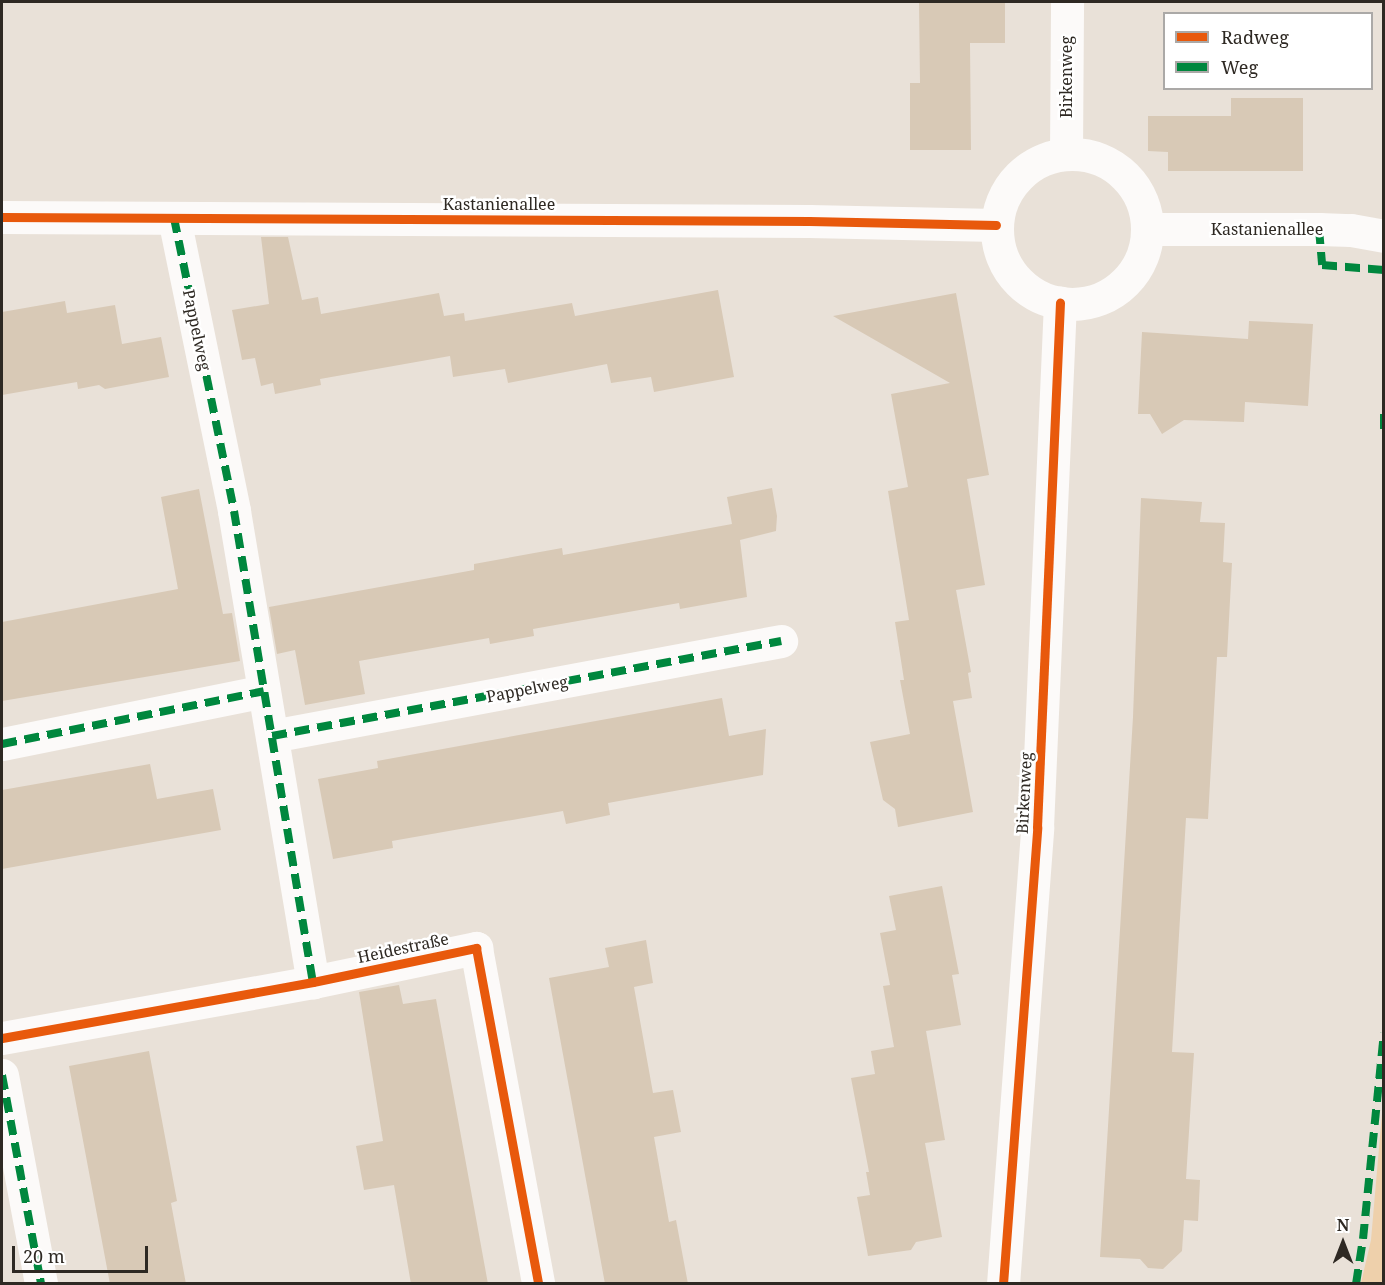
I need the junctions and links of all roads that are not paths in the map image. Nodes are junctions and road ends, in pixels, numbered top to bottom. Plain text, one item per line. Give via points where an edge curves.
1 (1066, 2) edge
2 (1066, 153) junction
3 (2, 217) edge
4 (174, 218) junction
5 (996, 225) junction
6 (1150, 228) junction
7 (1383, 236) edge
8 (1060, 303) junction
9 (781, 641) dead end
10 (264, 691) junction
11 (272, 736) junction
12 (2, 744) edge
13 (313, 982) junction
14 (2, 1038) edge
15 (2, 1076) edge
16 (41, 1284) edge
17 (538, 1284) edge
18 (1003, 1284) edge

1 - 2 street, Birkenweg
2 - 5 street via 1044,158 1018,177 1000,204
2 - 6 street via 1090,155 1113,164 1131,181 1143,201
3 - 4 street, Kastanienallee
4 - 5 street, Kastanienallee
4 - 10 street, Pappelweg via 234,511
5 - 8 street via 999,247 1014,276 1039,297
6 - 7 street, Kastanienallee via 1319,228
6 - 8 street via 1136,269 1122,286 1093,300
8 - 18 street, Birkenweg via 1037,827
9 - 11 street, Pappelweg
10 - 11 street, Pappelweg
10 - 12 street
11 - 13 street, Pappelweg
13 - 14 street, Heidestraße
13 - 17 street, Heidestraße via 476,948
15 - 16 street

